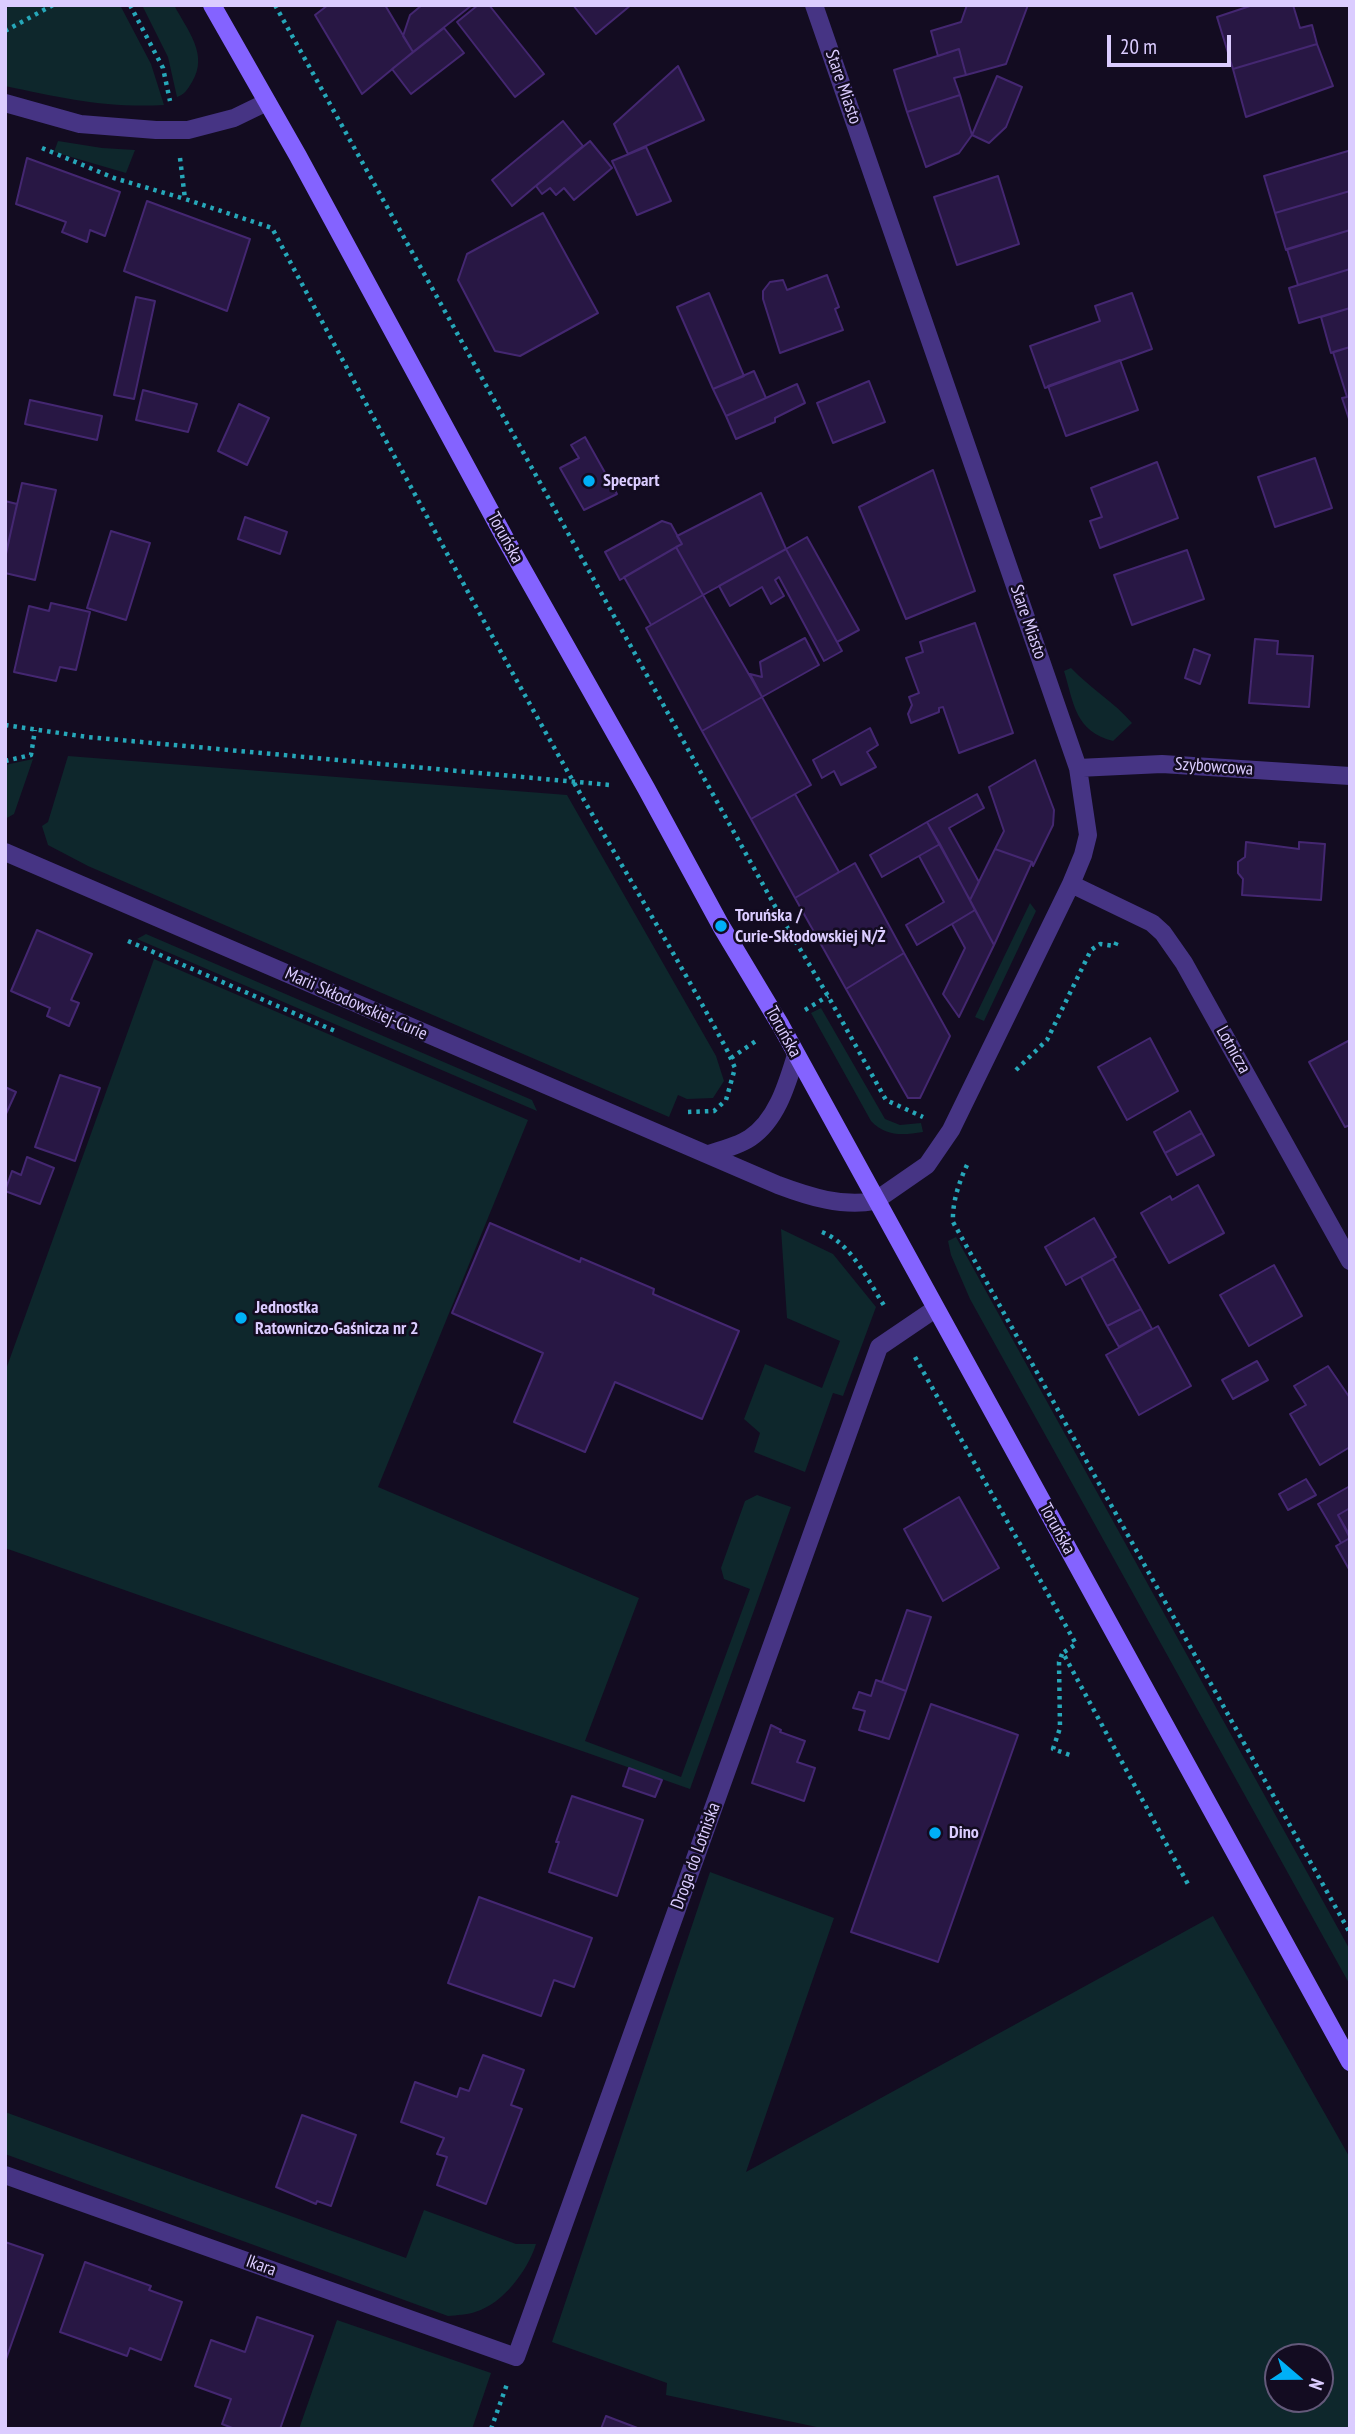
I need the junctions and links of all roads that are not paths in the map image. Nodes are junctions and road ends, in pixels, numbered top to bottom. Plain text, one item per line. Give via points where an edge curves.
1 (212, 5) edge
2 (814, 5) edge
3 (267, 102) junction
4 (5, 103) edge
5 (1079, 768) junction
6 (1350, 776) edge
7 (5, 852) edge
8 (1071, 884) junction
9 (796, 1055) junction
10 (708, 1154) junction
11 (876, 1201) junction
12 (1350, 1261) edge
13 (935, 1309) junction
14 (1350, 2062) edge
15 (5, 2175) edge
16 (516, 2357) joint

1 - 3 main road, Toruńska
2 - 5 street, Stare Miasto
3 - 4 street via 202,128 176,130 80,124
3 - 9 main road, Toruńska via 512,552
5 - 6 street, Szybowcowa via 1162,764
5 - 8 street, Stare Miasto via 1088,835
7 - 10 street, Marii Skłodowskiej-Curie
8 - 11 street, Stare Miasto via 951,1130 927,1165
8 - 12 street, Lotnicza via 1152,923 1163,933
9 - 10 street via 780,1099 760,1130
9 - 11 main road, Toruńska
10 - 11 street, Marii Skłodowskiej-Curie via 812,1196 851,1204
11 - 13 main road, Toruńska
13 - 14 main road, Toruńska
13 - 16 street, Droga do Lotniska via 879,1348
15 - 16 street, Ikara

